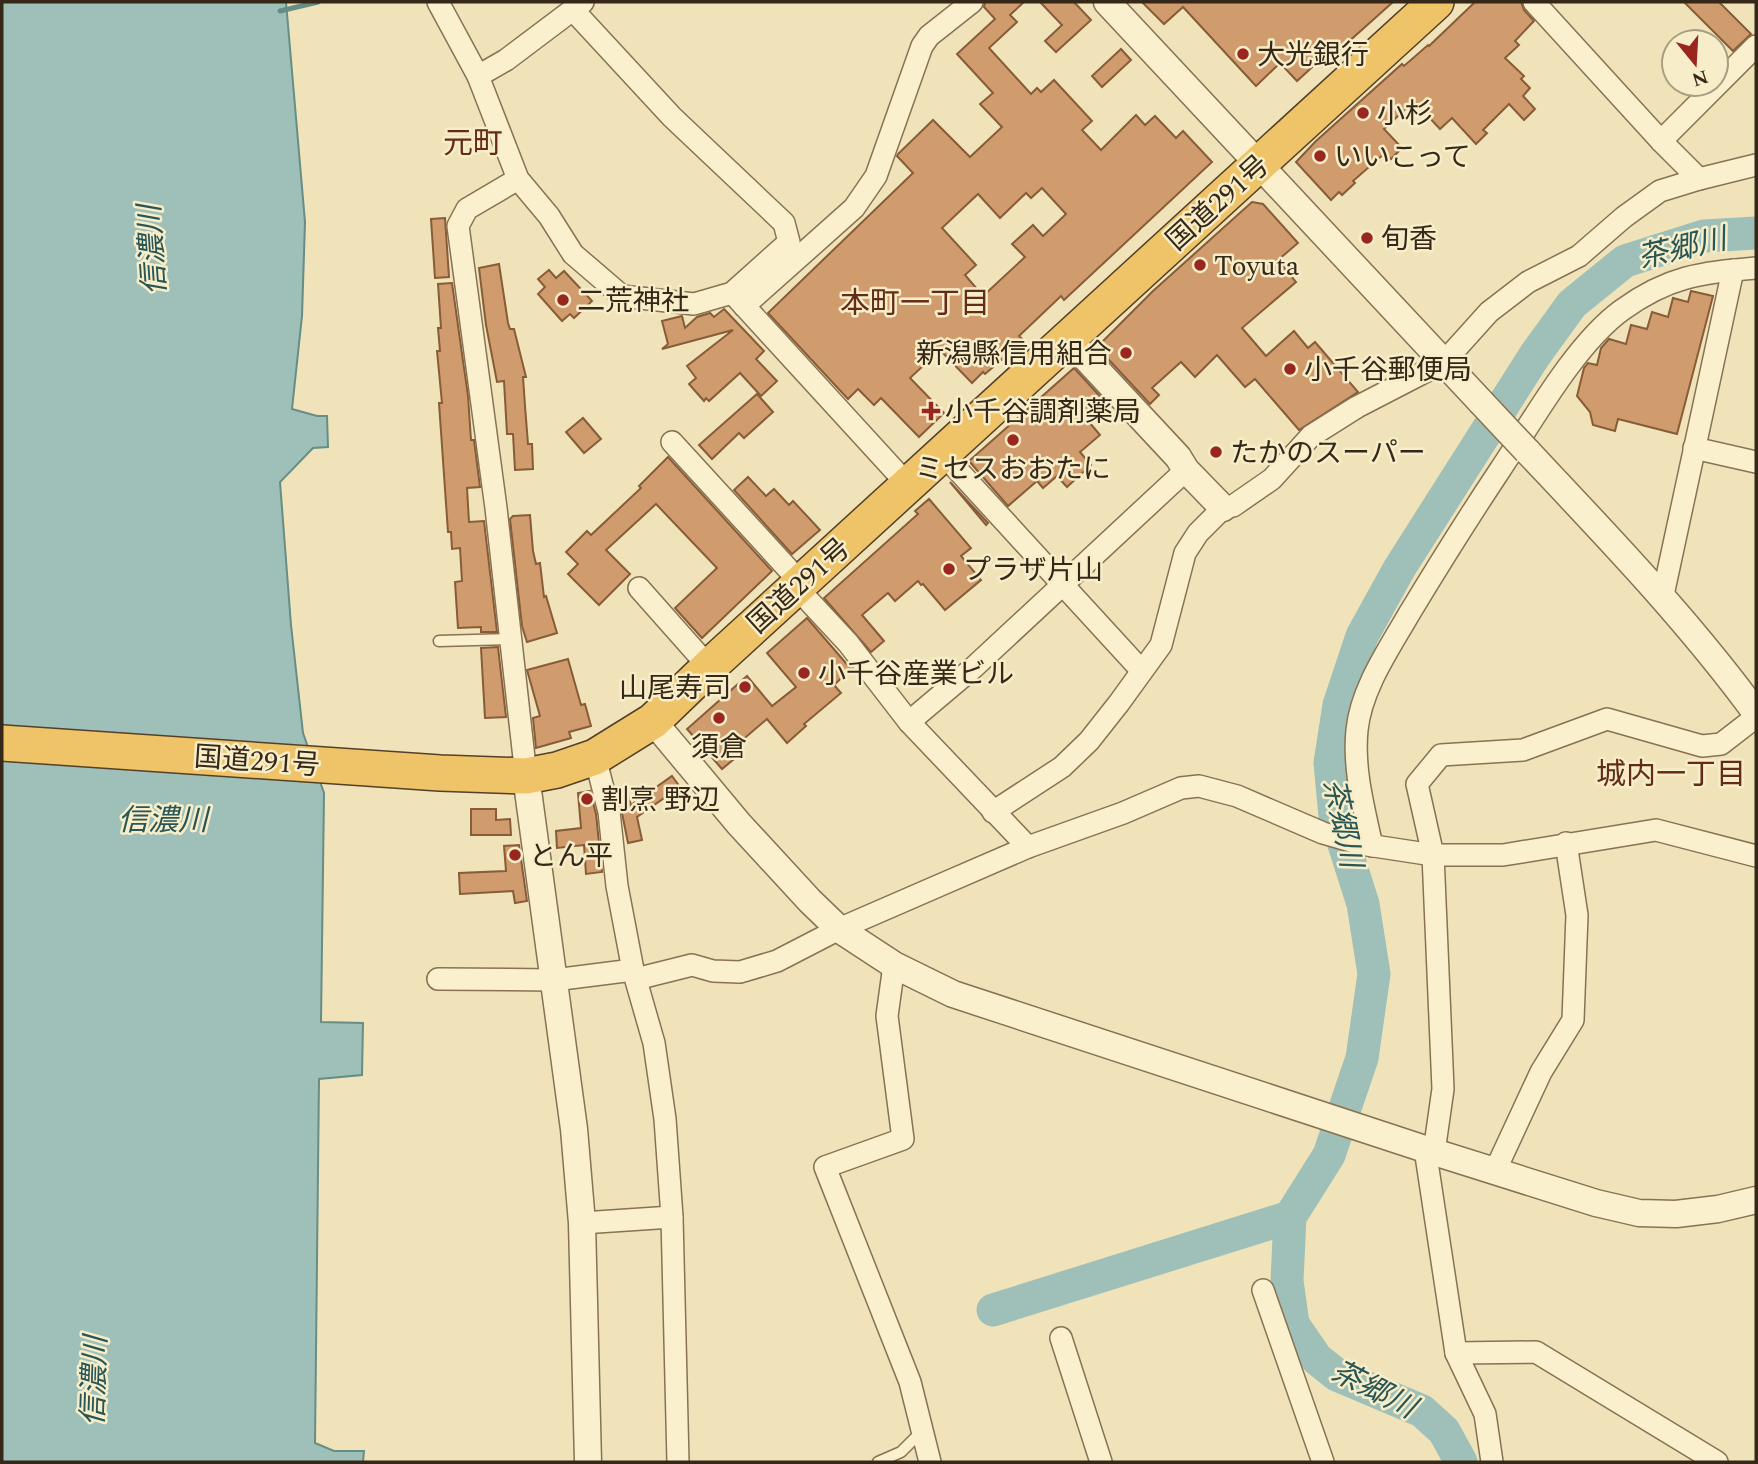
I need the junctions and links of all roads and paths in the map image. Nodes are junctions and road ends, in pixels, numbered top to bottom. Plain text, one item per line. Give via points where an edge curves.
1 (438, 2) edge
2 (972, 2) edge
3 (1107, 2) edge
4 (1436, 2) edge
5 (1534, 2) edge
6 (578, 6) edge
7 (1756, 46) edge
8 (478, 76) junction
9 (1661, 141) junction
10 (1259, 163) junction
11 (1756, 166) edge
12 (518, 178) junction
13 (1699, 178) junction
14 (1756, 268) edge
15 (1733, 270) junction
16 (738, 300) junction
17 (1067, 338) junction
18 (1444, 362) junction
19 (672, 442) dead end
20 (1694, 448) junction
21 (942, 453) junction
22 (1756, 462) edge
23 (1186, 470) junction
24 (908, 485) junction
25 (1223, 508) junction
26 (1063, 583) junction
27 (798, 585) junction
28 (639, 588) dead end
29 (1662, 595) junction
30 (510, 639) junction
31 (439, 641) dead end
32 (709, 667) junction
33 (1141, 670) junction
34 (1756, 715) edge
35 (653, 720) junction
36 (909, 722) junction
37 (2, 743) edge
38 (595, 757) junction
39 (526, 776) junction
40 (993, 812) junction
41 (1566, 843) junction
42 (1366, 845) junction
43 (1028, 848) junction
44 (1433, 855) junction
45 (1756, 856) edge
46 (839, 929) junction
47 (894, 965) junction
48 (635, 974) junction
49 (438, 979) dead end
50 (554, 980) junction
51 (1430, 1151) junction
52 (1495, 1171) junction
53 (1756, 1200) edge
54 (672, 1217) junction
55 (582, 1223) junction
56 (1263, 1290) dead end
57 (1060, 1338) dead end
58 (1456, 1353) junction
59 (922, 1431) junction
60 (588, 1462) edge
61 (678, 1462) edge
62 (878, 1462) edge
63 (930, 1462) edge
64 (1101, 1462) edge
65 (1323, 1462) edge
66 (1492, 1462) edge
67 (1717, 1462) edge

1 - 8 street
2 - 16 street via 922,46 876,176 854,208
3 - 10 street
4 - 10 highway, 国道291号
5 - 9 street
6 - 8 street
6 - 16 street via 672,117 784,223 789,242
7 - 9 street
8 - 12 street
9 - 13 street
10 - 17 highway, 国道291号
10 - 18 street
11 - 13 street
12 - 16 street via 573,254 622,296 694,304
12 - 30 street via 467,209 458,226
13 - 18 street via 1660,191 1579,256 1528,282 1489,312
14 - 15 street
15 - 20 street
15 - 42 street via 1680,278 1622,310 1597,331 1451,544 1384,658 1362,708 1357,731
16 - 24 street
17 - 21 highway, 国道291号
17 - 23 street
18 - 25 street via 1311,436 1272,479
18 - 29 street, bridge
19 - 27 street
20 - 22 street
20 - 29 street
21 - 24 highway, 国道291号
21 - 26 street
23 - 25 street
23 - 26 street
24 - 27 highway, 国道291号
25 - 33 street via 1185,553 1161,645
26 - 33 street
26 - 36 street
27 - 32 highway, 国道291号
27 - 36 street
28 - 32 street
29 - 34 street via 1714,655
30 - 31 lane
30 - 39 street
32 - 35 highway, 国道291号
33 - 40 street via 1089,741 1062,767
34 - 44 street via 1721,744 1702,746 1607,719 1523,750 1441,755 1417,785
35 - 38 highway, 国道291号
35 - 46 street via 739,824
36 - 40 street
37 - 39 highway, 国道291号
38 - 39 highway, 国道291号
38 - 48 street via 609,812 617,887
39 - 50 street
40 - 43 street
41 - 44 street via 1503,855
41 - 45 street via 1656,830
41 - 52 street via 1577,915 1573,1020 1541,1072
42 - 43 street via 1199,786 1181,788
42 - 44 street
43 - 46 street
44 - 51 street via 1443,1088
46 - 47 street
46 - 48 street via 776,961 740,972 692,965
47 - 51 street via 953,994
47 - 59 street via 887,1016 903,1139 825,1167 910,1382
48 - 50 street
48 - 54 street via 654,1043
49 - 50 street
50 - 55 street
51 - 52 street
51 - 58 street
52 - 53 street via 1639,1213 1676,1214
54 - 55 street
54 - 61 street
55 - 60 street
56 - 65 street
57 - 64 street
58 - 66 street via 1485,1414
58 - 67 street via 1536,1352
59 - 62 lane via 901,1452
59 - 63 street

